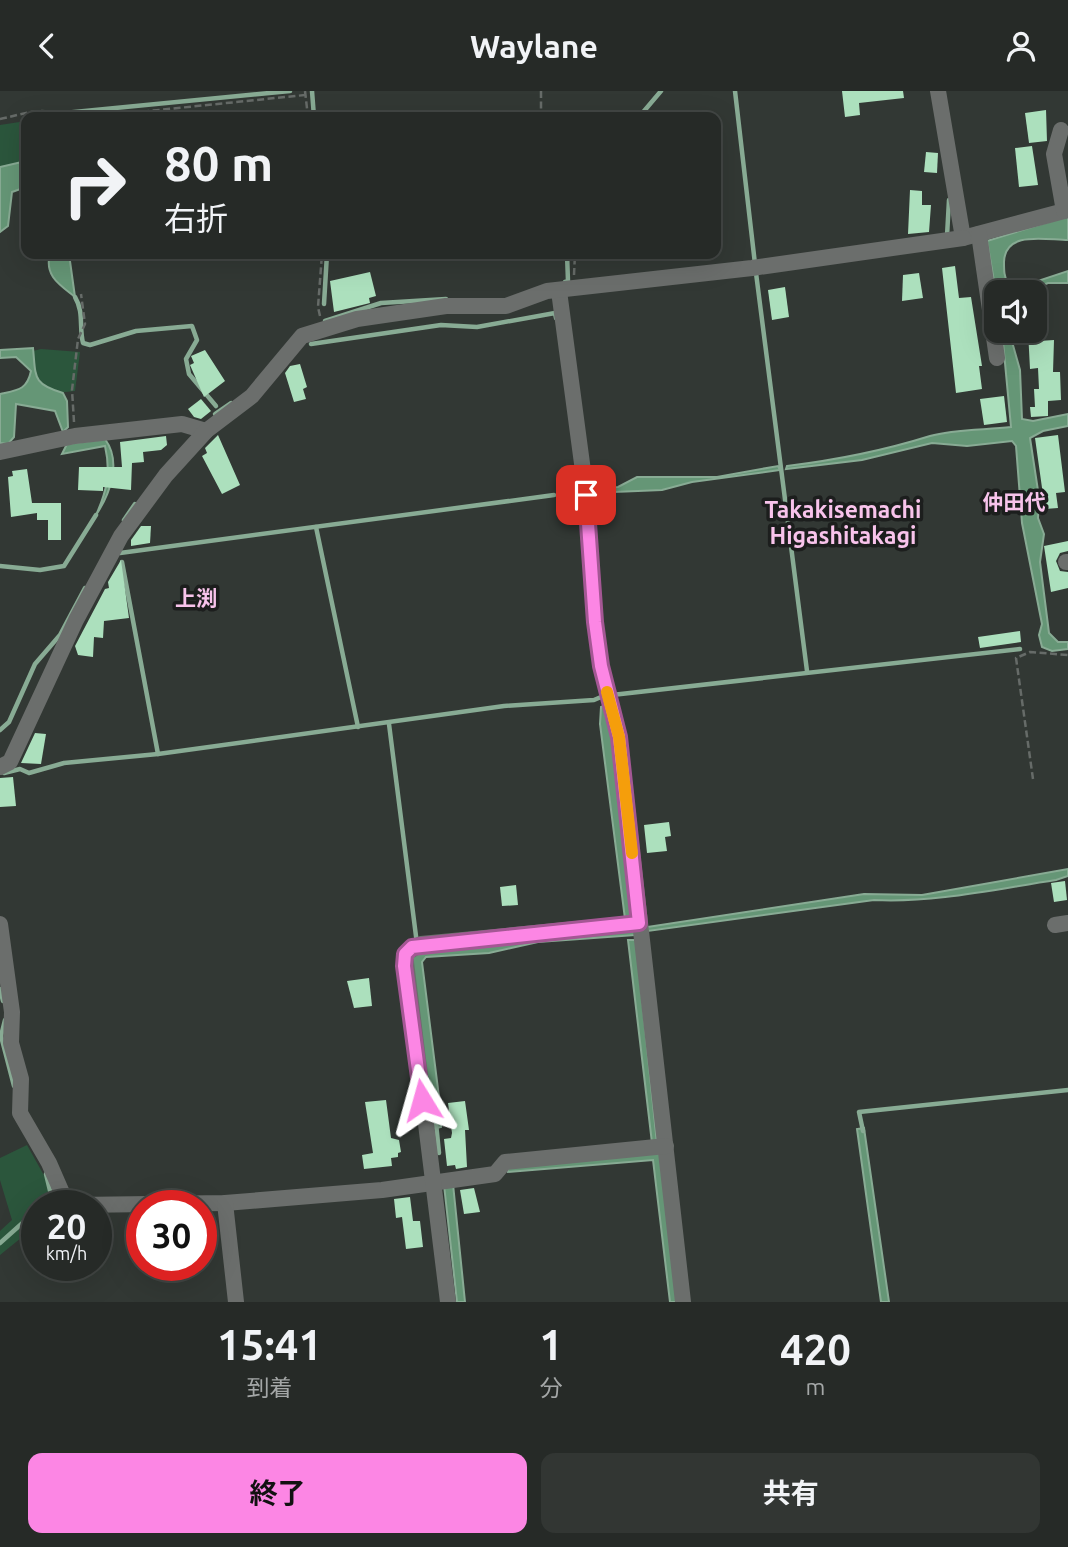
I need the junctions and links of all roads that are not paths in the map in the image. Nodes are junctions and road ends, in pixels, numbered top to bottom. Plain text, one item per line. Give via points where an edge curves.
1 (938, 91) edge
2 (1061, 130) dead end
3 (1066, 210) edge
4 (971, 236) junction
5 (566, 290) junction
6 (997, 358) dead end
7 (199, 429) junction
8 (0, 451) edge
9 (0, 767) edge
10 (0, 924) edge
11 (640, 928) junction
12 (658, 1147) junction
13 (442, 1180) junction
14 (225, 1203) junction
15 (236, 1302) edge
16 (448, 1302) edge
17 (683, 1302) edge

1 - 4 street
2 - 3 street via 1054,154
3 - 4 street
4 - 5 street
4 - 6 street
5 - 7 street via 547,291 506,306 446,306 356,319 302,336 252,396
5 - 11 street via 595,622 619,737
7 - 8 street via 181,424 70,437
7 - 9 street via 121,536 10,762
10 - 14 street via 12,1012 11,1043 21,1079 20,1113 66,1202
11 - 12 street
11 - 13 street via 416,945 405,954
12 - 13 street via 505,1162 495,1174
12 - 17 street
13 - 14 street via 382,1190
13 - 16 street
14 - 15 street

